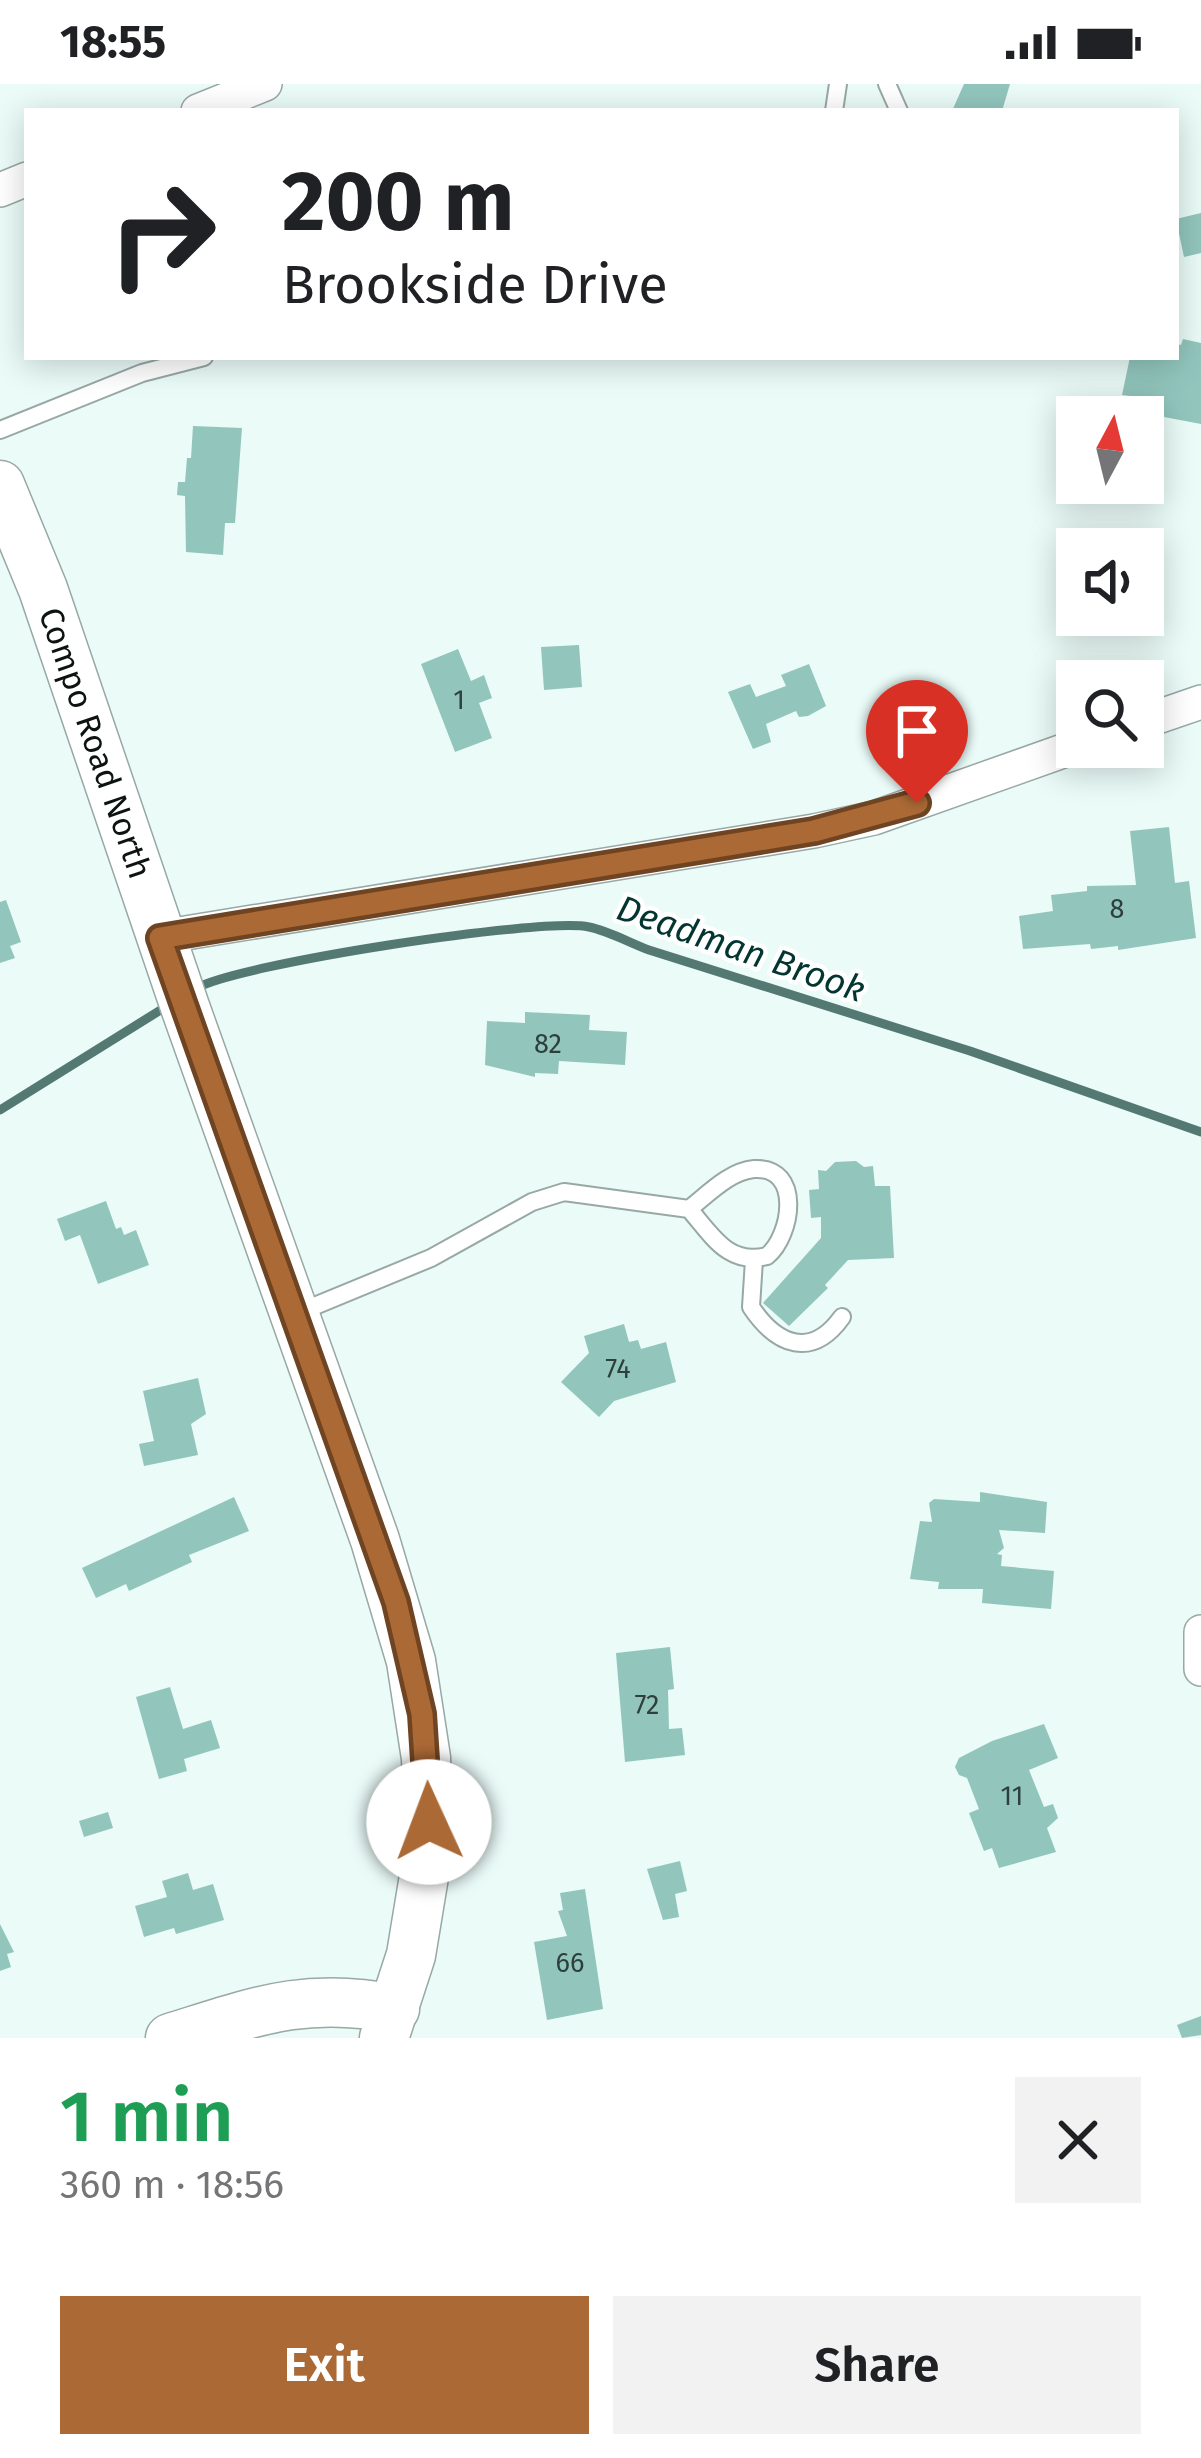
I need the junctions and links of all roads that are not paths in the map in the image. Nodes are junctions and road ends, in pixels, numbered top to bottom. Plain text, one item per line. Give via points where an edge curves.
1 (265, 84) edge
2 (205, 108) edge
3 (194, 360) edge
4 (0, 430) edge
5 (0, 486) edge
6 (1201, 702) edge
7 (1164, 715) edge
8 (1056, 753) edge
9 (174, 975) junction
10 (689, 1209) junction
11 (754, 1260) junction
12 (294, 1315) junction
13 (842, 1318) dead end
14 (1201, 1632) edge
15 (1201, 1669) edge
16 (390, 2023) edge
17 (170, 2038) edge

1 - 2 street
3 - 4 lane
5 - 9 main road, Compo Road North
6 - 7 street
8 - 9 street via 874,818
9 - 12 main road, Compo Road North
10 - 11 lane via 725,1251
10 - 11 lane via 737,1174 754,1169 781,1178 786,1233 777,1249
10 - 12 lane via 564,1192
11 - 13 lane via 751,1307 784,1340 828,1337
12 - 16 main road, Compo Road North via 396,1602 422,1714 429,1846
14 - 15 street
16 - 17 main road via 354,2001 298,2001

